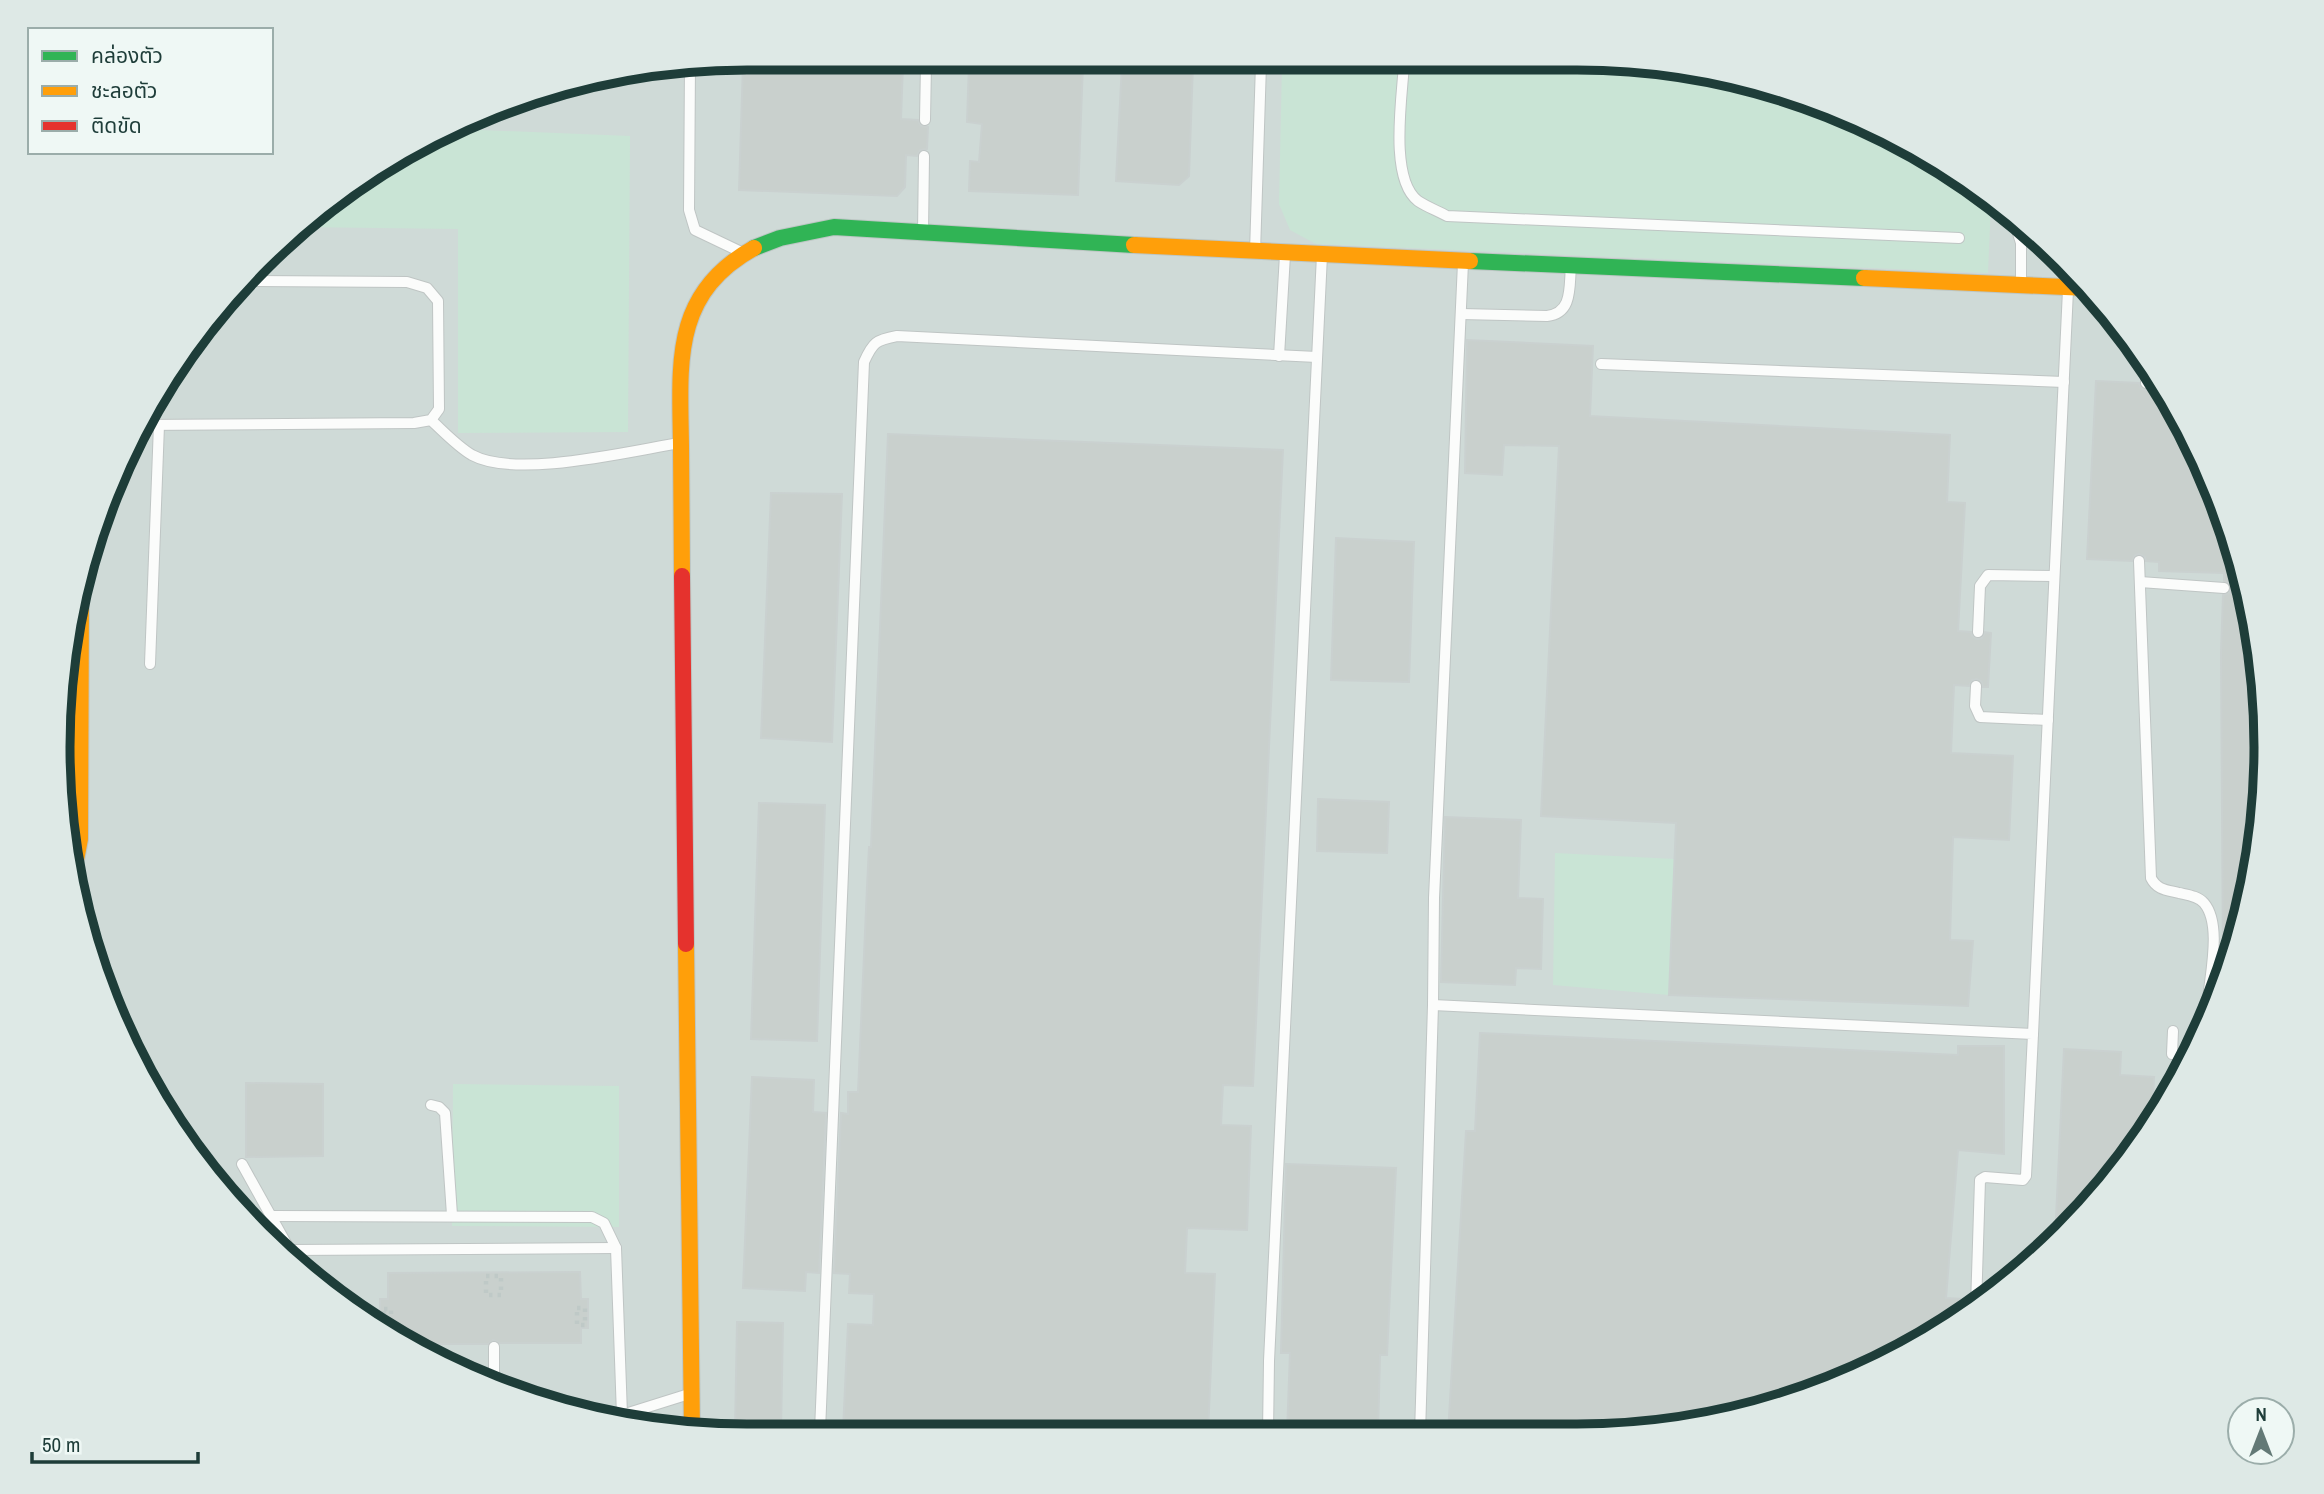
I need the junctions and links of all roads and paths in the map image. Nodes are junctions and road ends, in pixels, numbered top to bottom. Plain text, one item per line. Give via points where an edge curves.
1 (926, 70) edge
2 (1261, 70) edge
3 (1404, 70) edge
4 (690, 72) edge
5 (925, 120) dead end
6 (923, 156) dead end
7 (923, 233) junction
8 (2019, 234) edge
9 (1959, 238) dead end
10 (741, 252) junction
11 (1255, 253) junction
12 (1285, 254) junction
13 (1322, 255) junction
14 (1463, 261) junction
15 (1571, 266) junction
16 (256, 281) edge
17 (2021, 284) junction
18 (2068, 287) junction
19 (2074, 287) edge
20 (1461, 314) junction
21 (1279, 356) junction
22 (1317, 357) junction
23 (1601, 364) dead end
24 (2064, 382) junction
25 (430, 420) junction
26 (152, 425) edge
27 (149, 431) edge
28 (681, 443) junction
29 (2139, 561) dead end
30 (2054, 576) junction
31 (2140, 582) junction
32 (2224, 588) dead end
33 (81, 629) edge
34 (1978, 632) dead end
35 (150, 664) dead end
36 (1976, 686) dead end
37 (2048, 720) junction
38 (78, 849) edge
39 (2209, 988) edge
40 (1433, 1005) junction
41 (2173, 1031) dead end
42 (2033, 1034) junction
43 (2172, 1054) dead end
44 (431, 1105) dead end
45 (242, 1164) dead end
46 (452, 1215) junction
47 (272, 1216) junction
48 (284, 1241) edge
49 (616, 1248) junction
50 (294, 1250) edge
51 (501, 1276) joint
52 (1976, 1293) edge
53 (494, 1347) dead end
54 (494, 1374) edge
55 (691, 1394) junction
56 (622, 1412) edge
57 (628, 1413) edge
58 (692, 1422) edge
59 (820, 1424) edge
60 (1268, 1424) edge
61 (1420, 1424) edge

1 - 5 lane
2 - 11 lane
3 - 9 lane via 1399,162 1404,182 1417,200 1447,216
4 - 10 lane via 691,222 695,230
6 - 7 lane
7 - 10 street via 834,227 794,232
7 - 11 street
8 - 17 lane
10 - 28 street via 720,269 690,319 682,347
11 - 12 street
12 - 13 street
12 - 21 lane
13 - 14 street
13 - 22 lane
14 - 15 street
14 - 20 lane
15 - 17 street
15 - 20 lane via 1567,303 1558,314
16 - 25 lane via 407,282 427,288 438,300 439,409
17 - 18 street
18 - 19 street
18 - 24 lane
20 - 40 lane
21 - 22 lane
21 - 59 lane via 897,336 872,345 864,362
22 - 60 lane
23 - 24 lane
24 - 30 lane
25 - 26 lane via 414,424
25 - 28 lane via 473,455 494,463 550,464
27 - 35 lane
28 - 55 street
29 - 31 lane
30 - 34 lane via 1988,575 1980,586
30 - 37 lane
31 - 32 lane
31 - 39 lane via 2151,878 2159,888 2195,896 2211,916 2214,937
33 - 38 street
36 - 37 lane via 1975,706 1980,717
37 - 42 lane
40 - 42 lane
40 - 61 lane
41 - 43 lane
42 - 52 lane via 2026,1176 2023,1180 1980,1180
44 - 46 lane via 445,1112
45 - 47 lane
46 - 47 lane
46 - 49 lane via 593,1217 604,1223
47 - 48 lane
49 - 50 lane
49 - 56 lane
51 - 51 path via 501,1294 486,1294 486,1276
53 - 54 lane
55 - 57 lane
55 - 58 street

